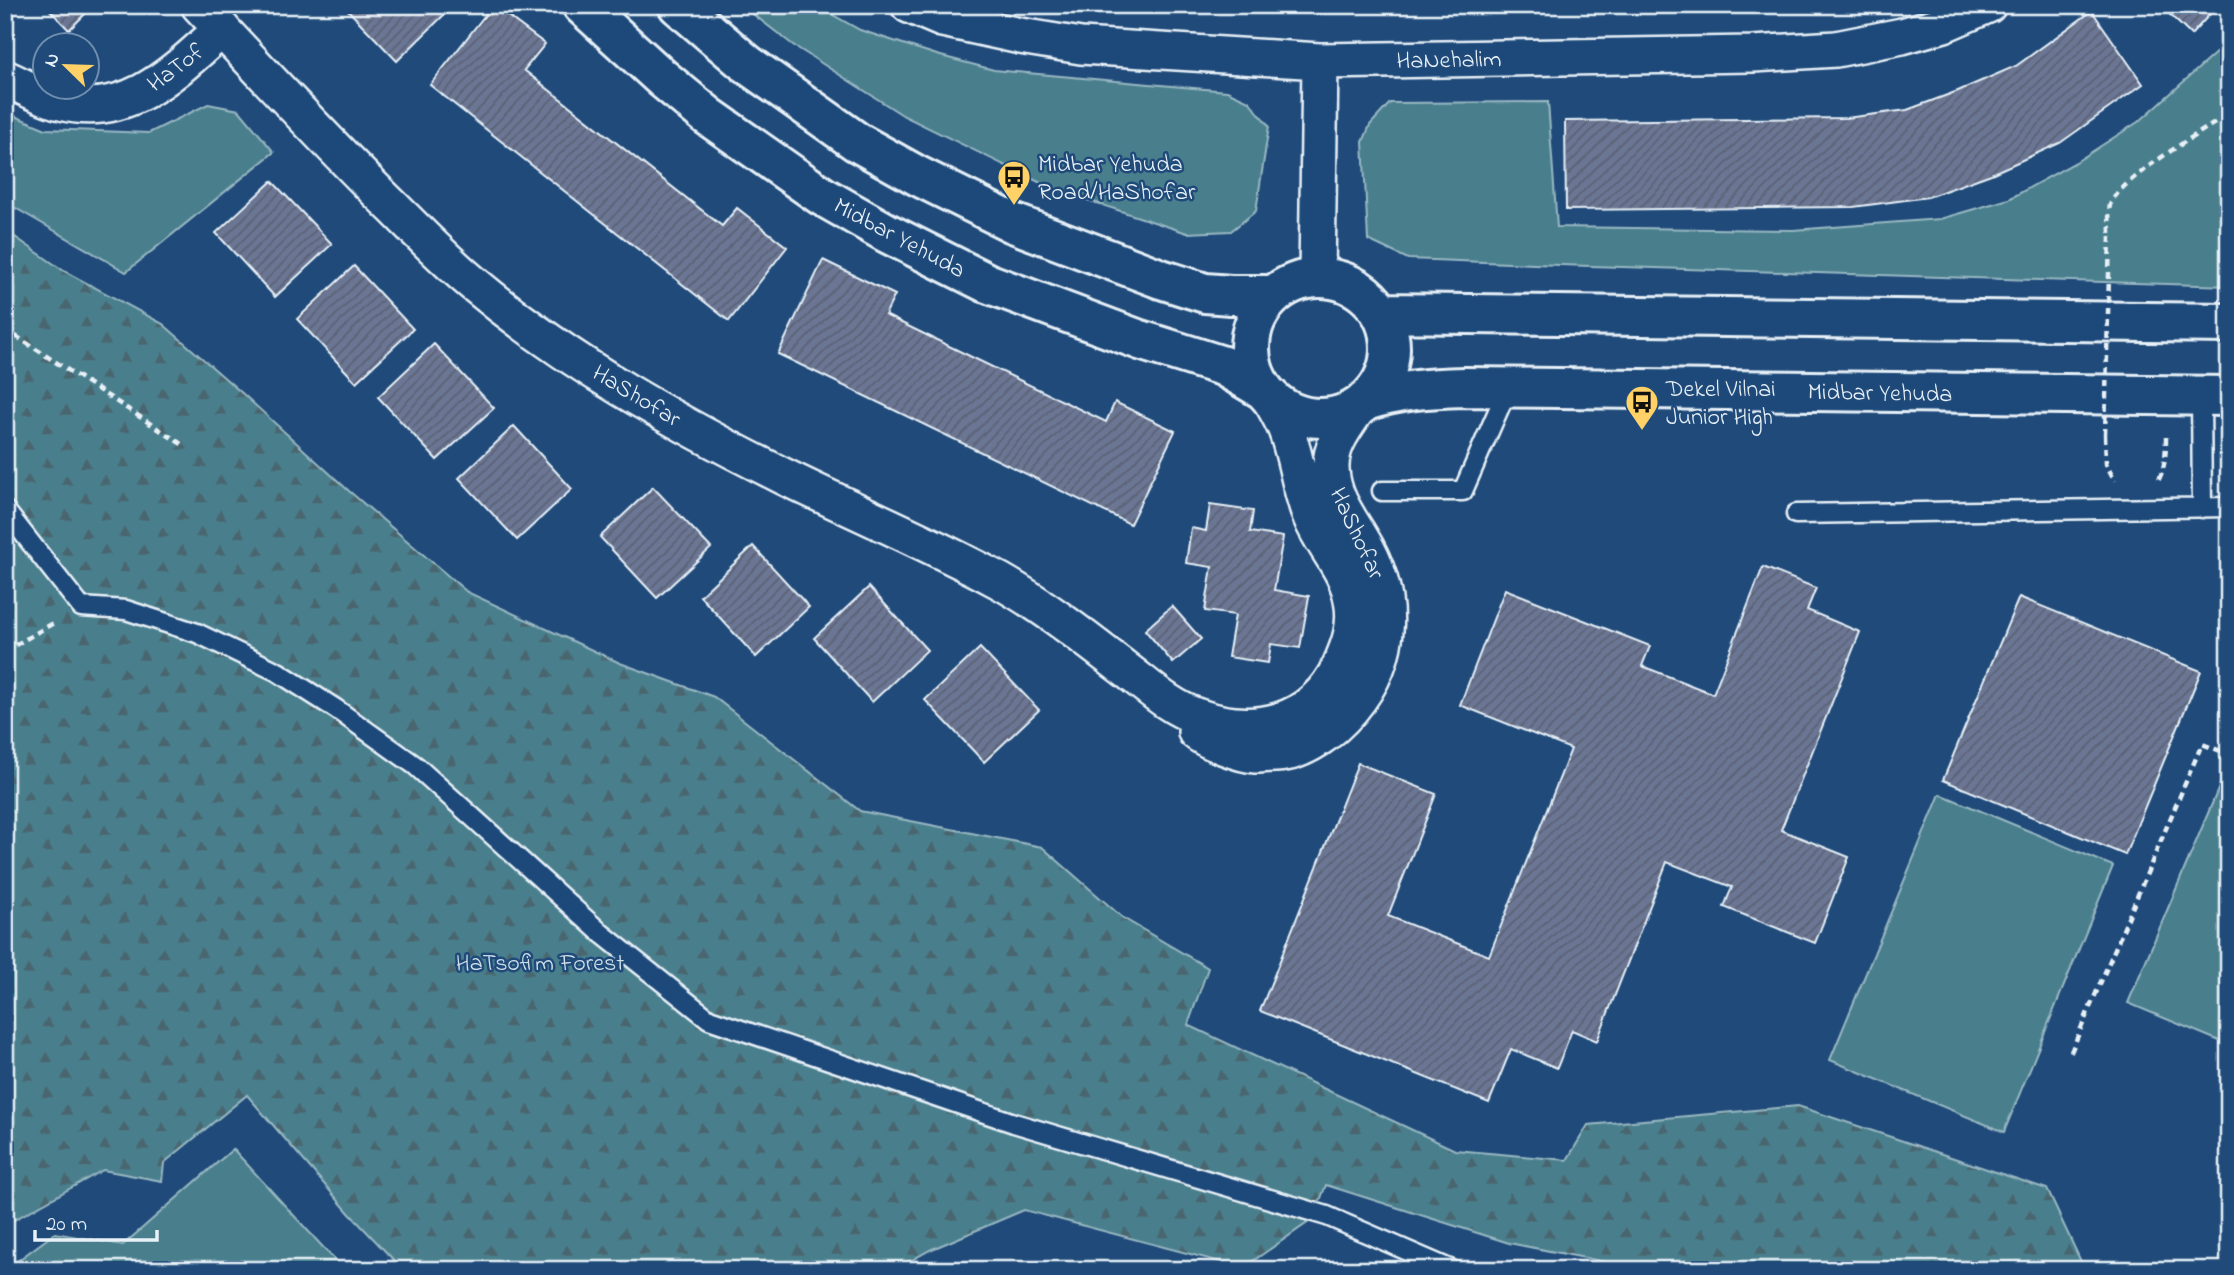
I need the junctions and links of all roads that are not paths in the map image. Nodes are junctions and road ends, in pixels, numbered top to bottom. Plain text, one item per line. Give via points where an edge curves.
1 (582, 5) edge
2 (678, 5) edge
3 (909, 5) edge
4 (1988, 5) edge
5 (211, 17) edge
6 (1320, 61) junction
7 (5, 78) edge
8 (1317, 277) junction
9 (1272, 295) junction
10 (1382, 313) junction
11 (2229, 323) edge
12 (1508, 388) junction
13 (1266, 393) junction
14 (2199, 396) edge
15 (1361, 405) junction
16 (1382, 491) dead end
17 (2229, 507) edge
18 (2202, 508) junction
19 (5, 510) edge
20 (1796, 514) dead end
21 (1147, 686) junction
22 (1452, 1270) edge

1 - 13 street, Midbar Yehuda via 708,116 822,196 887,233 987,283 1223,366
2 - 9 street via 747,64 857,142 1013,223 1205,293
3 - 6 street, HaNehalim via 942,19 1081,46
4 - 6 street, HaNehalim via 1944,24 1836,49
5 - 7 street, HaTof via 163,81 103,106 61,102
5 - 21 street, HaShofar via 423,237 474,284 555,346 707,437 1000,582
6 - 8 street
8 - 9 street via 1293,282
8 - 10 street via 1345,281 1366,294
9 - 13 street via 1250,334 1250,359
10 - 11 street
10 - 15 street via 1390,336 1387,369 1376,391
12 - 14 street, Midbar Yehuda
12 - 15 street, Midbar Yehuda via 1422,388
12 - 16 lane via 1463,491
13 - 15 street via 1280,407 1302,417 1335,417
13 - 21 street, HaShofar via 1288,434 1309,514 1352,596 1354,618 1346,654 1333,681 1316,701 1275,722 1246,727 1192,715
14 - 18 lane
15 - 21 street, HaShofar via 1331,451 1339,502 1384,589 1384,643 1360,699 1338,725 1315,741 1284,754 1253,755 1200,736
17 - 18 lane
18 - 20 lane
19 - 22 lane via 82,607 126,610 198,633 278,672 336,709 416,766 601,933 709,1019 1014,1123 1327,1216

